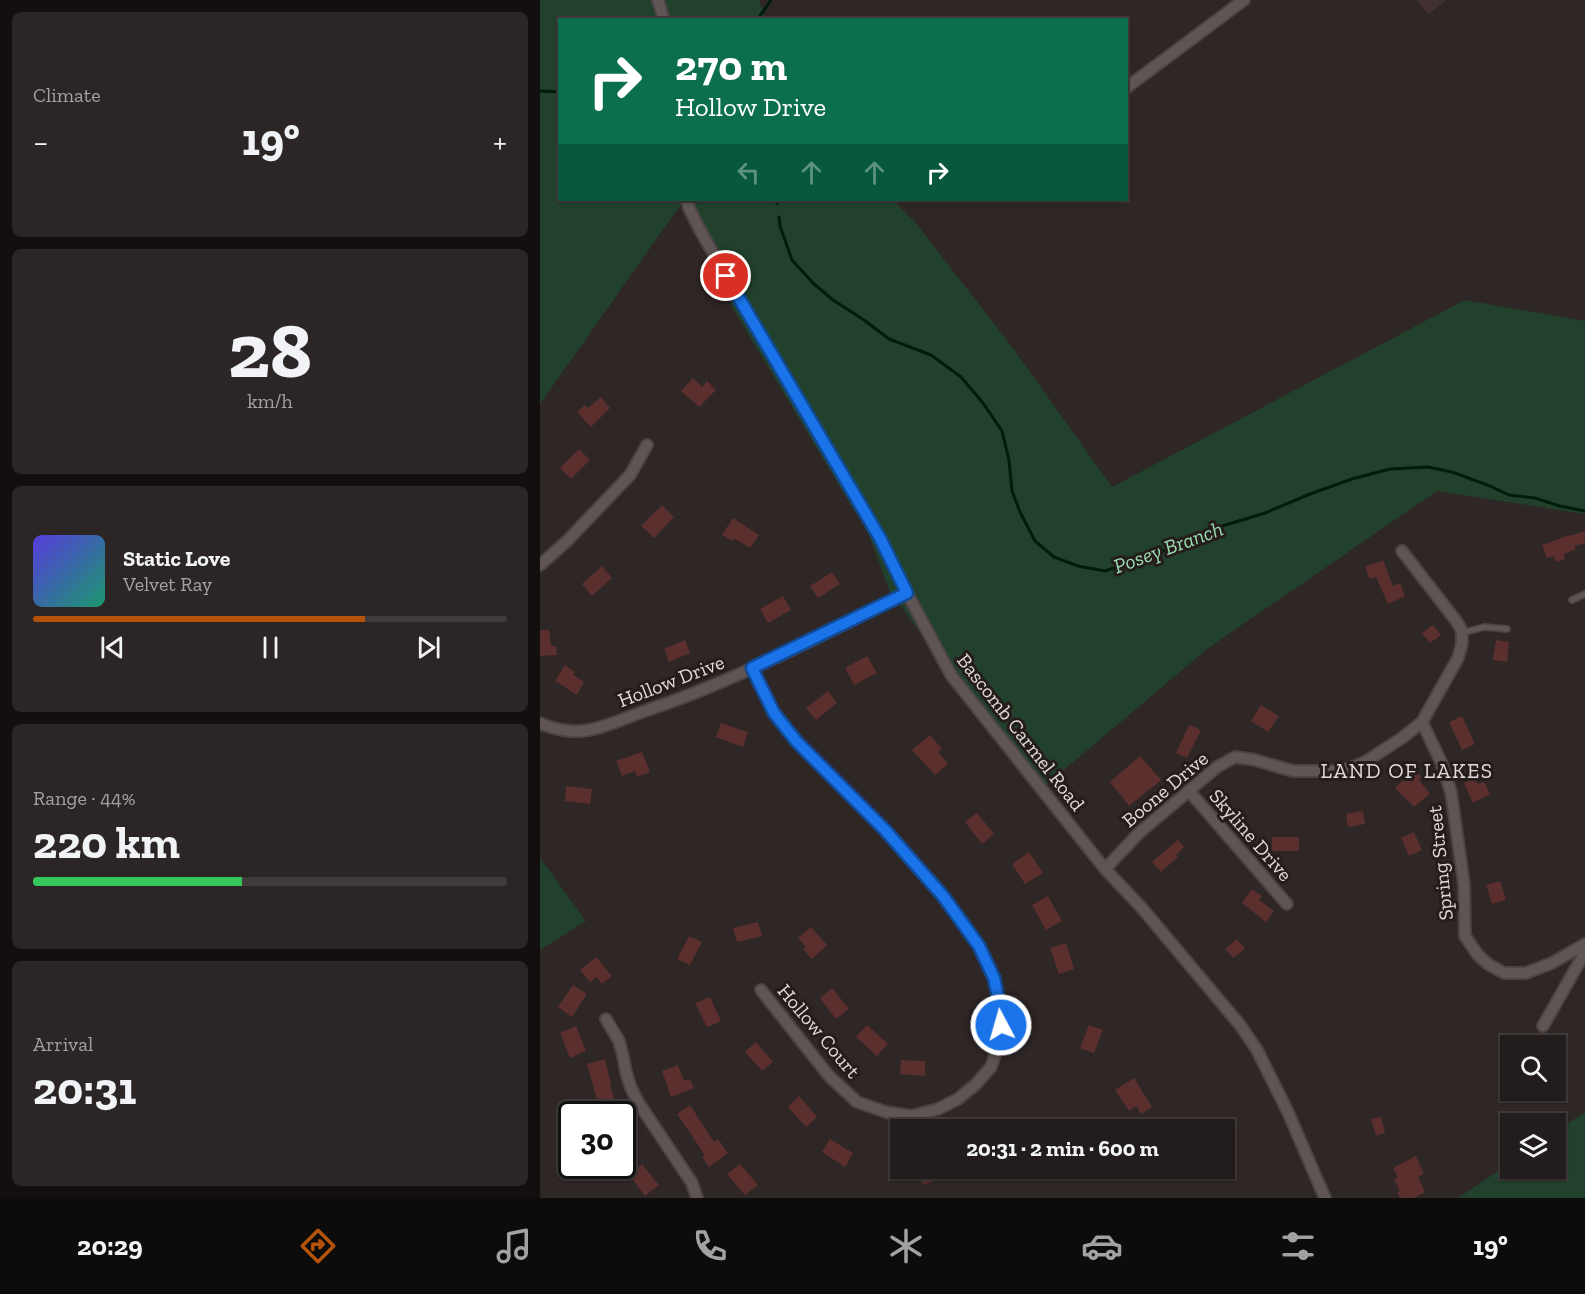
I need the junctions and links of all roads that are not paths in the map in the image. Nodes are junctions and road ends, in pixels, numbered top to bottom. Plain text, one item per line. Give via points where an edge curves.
1 (658, 0) edge
2 (1244, 0) edge
3 (663, 18) edge
4 (1128, 87) edge
5 (687, 201) edge
6 (647, 445) dead end
7 (1402, 551) dead end
8 (540, 565) edge
9 (907, 593) junction
10 (1585, 594) edge
11 (1572, 600) dead end
12 (1507, 629) dead end
13 (1462, 633) junction
14 (752, 668) junction
15 (1422, 722) junction
16 (540, 723) edge
17 (1189, 791) junction
18 (1105, 869) junction
19 (1287, 904) dead end
20 (1585, 944) edge
21 (1585, 952) edge
22 (760, 990) dead end
23 (606, 1019) dead end
24 (1543, 1026) dead end
25 (697, 1198) edge
26 (1325, 1198) edge

1 - 3 street
2 - 4 street
5 - 9 street, Bascomb Carmel Road via 736,293 880,538
6 - 8 street via 630,475
7 - 13 street
9 - 14 street, Hollow Drive
9 - 18 street, Bascomb Carmel Road via 951,675
10 - 11 lane
12 - 13 lane via 1484,627
13 - 15 street via 1458,658
14 - 16 street, Hollow Drive via 668,704 589,730 570,731
14 - 22 street, Hollow Court via 774,713 797,742 892,838 943,896 979,946 994,978 1001,1011 1000,1039 991,1067 958,1099 911,1116 886,1112 857,1102 830,1076
15 - 17 street, Boone Drive via 1365,762 1348,769 1293,771 1235,757
15 - 20 street, Spring Street via 1442,762 1450,792 1464,884 1466,936 1478,955 1504,973 1527,973
17 - 18 street, Boone Drive via 1139,833
17 - 19 street, Skyline Drive
18 - 26 street, Bascomb Carmel Road via 1240,1025 1257,1050
21 - 24 street
23 - 25 street via 618,1041 638,1102 692,1183

